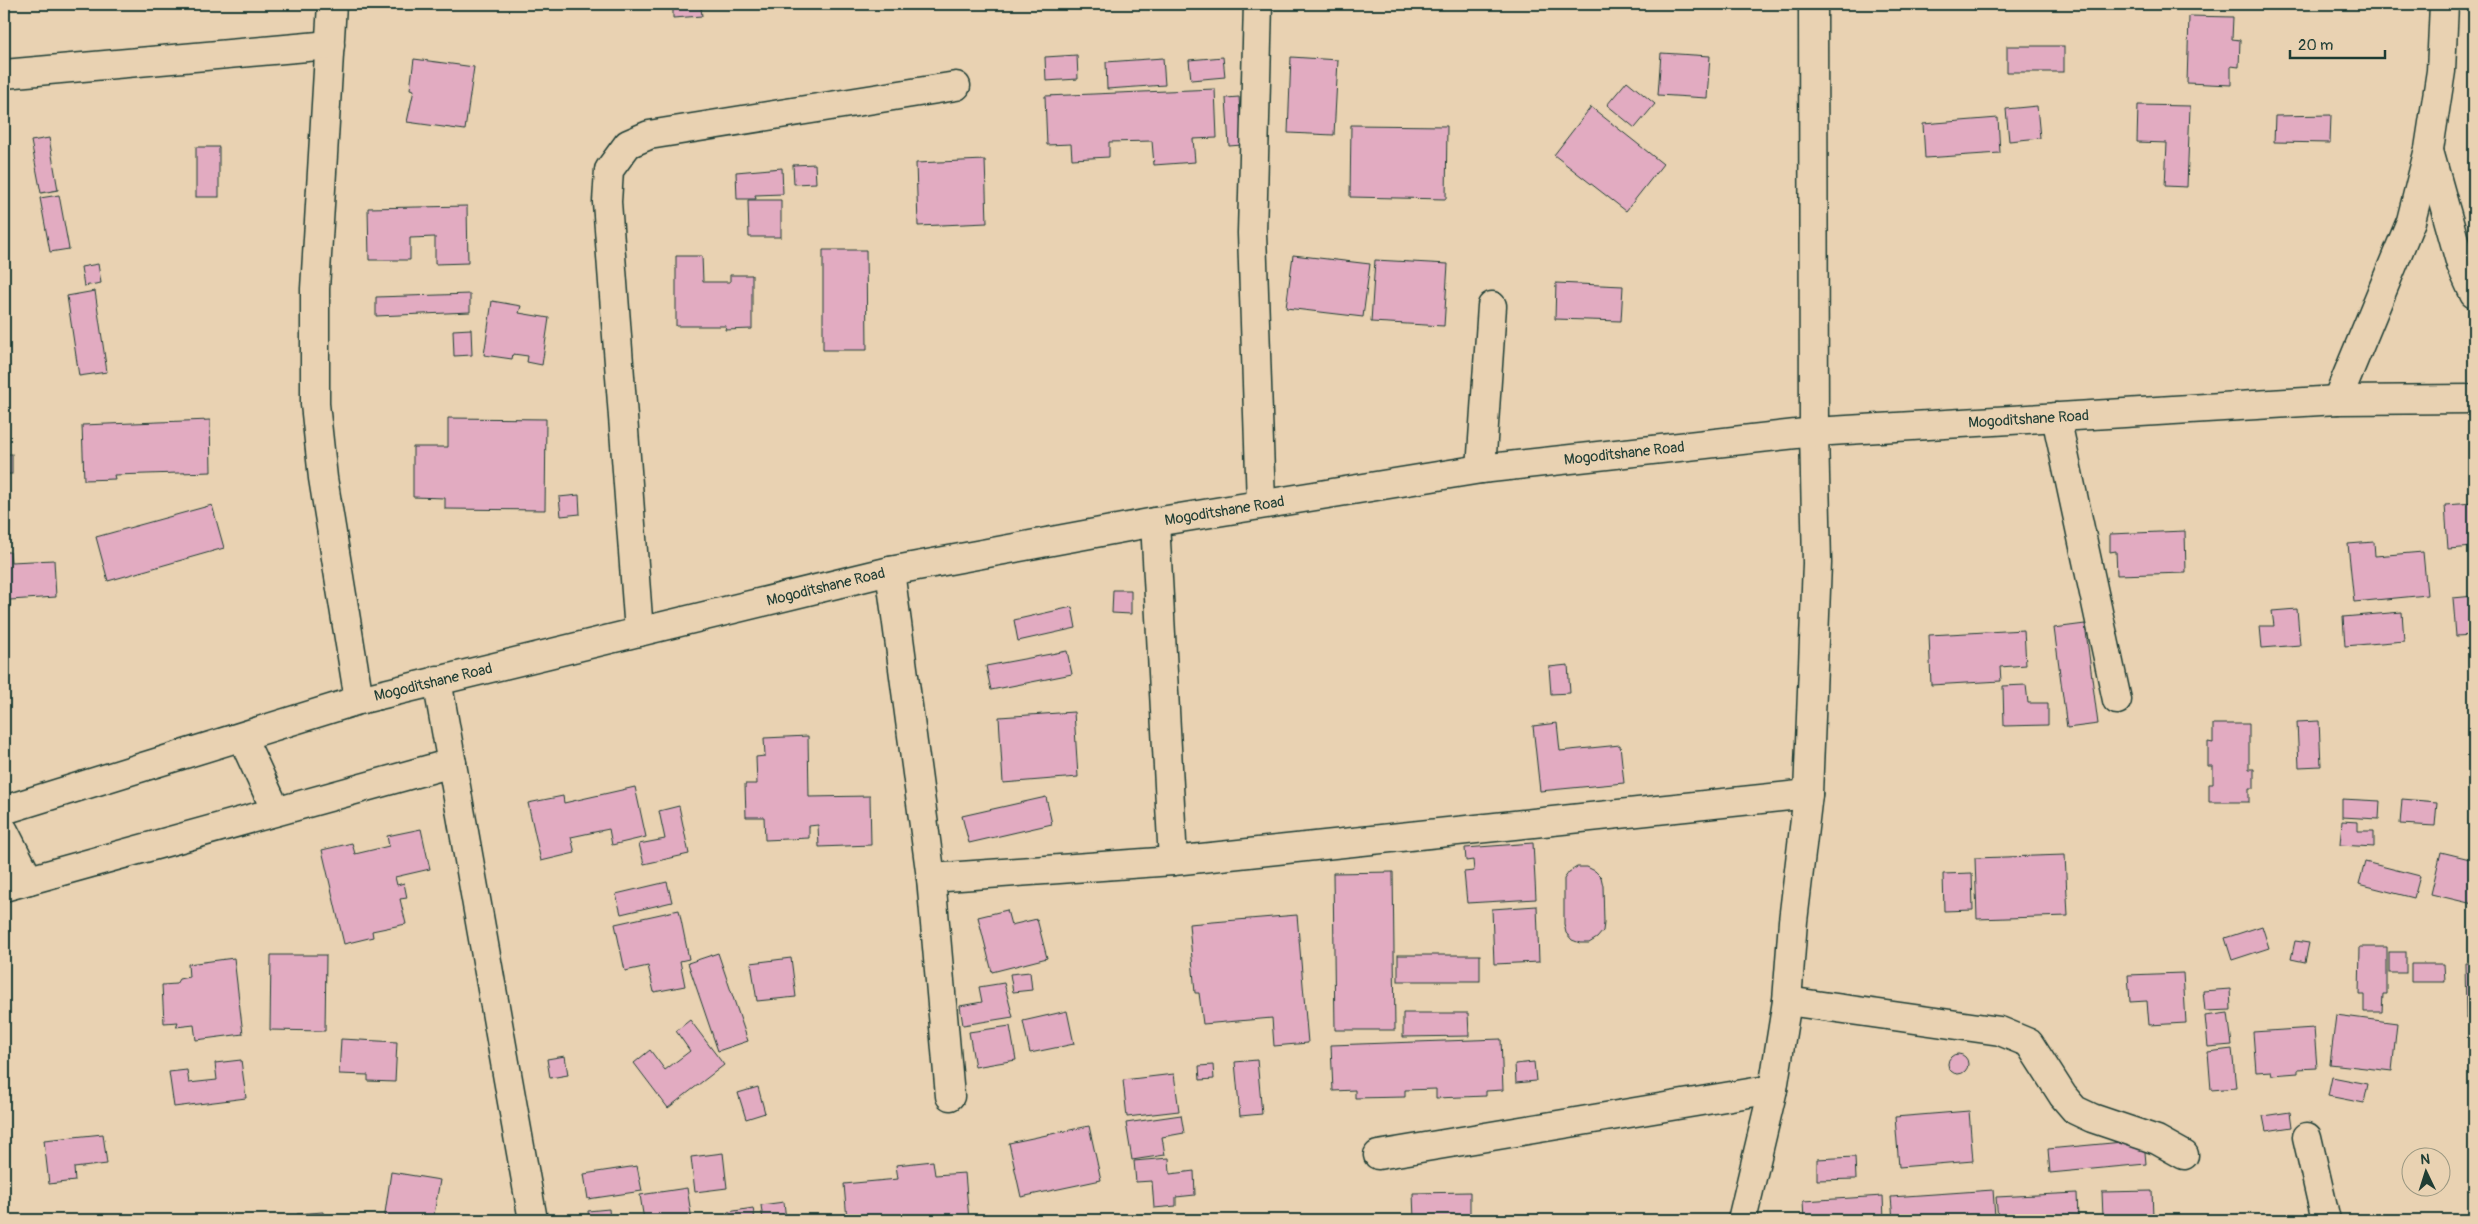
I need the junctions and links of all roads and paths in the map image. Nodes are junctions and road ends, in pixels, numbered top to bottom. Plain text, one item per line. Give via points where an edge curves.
1 (332, 4) edge
2 (1258, 4) edge
3 (1813, 4) edge
4 (2444, 4) edge
5 (330, 45) junction
6 (4, 74) edge
7 (956, 86) dead end
8 (2429, 150) junction
9 (2474, 294) edge
10 (1492, 306) dead end
11 (2474, 399) edge
12 (2337, 400) junction
13 (2056, 417) junction
14 (1814, 432) junction
15 (1481, 469) junction
16 (1261, 504) junction
17 (1155, 522) junction
18 (890, 571) junction
19 (638, 632) junction
20 (438, 680) junction
21 (359, 700) junction
22 (2117, 700) dead end
23 (242, 737) junction
24 (452, 763) junction
25 (1808, 794) junction
26 (4, 810) edge
27 (276, 811) junction
28 (4, 831) edge
29 (1173, 861) junction
30 (931, 878) junction
31 (16, 884) edge
32 (1787, 1001) junction
33 (1773, 1089) junction
34 (950, 1096) dead end
35 (2307, 1137) dead end
36 (1378, 1155) dead end
37 (2184, 1155) dead end
38 (533, 1220) edge
39 (1742, 1220) edge
40 (2326, 1220) edge

1 - 5 street
2 - 16 street via 1252,233
3 - 14 street
4 - 8 street via 2441,71
5 - 6 street
5 - 21 street via 315,289 315,404 323,478
7 - 19 street via 649,135 628,144 609,170 606,202
8 - 9 street via 2461,265
8 - 12 street via 2412,220
10 - 15 street
11 - 12 street, Mogoditshane Road
12 - 13 street, Mogoditshane Road
13 - 14 street, Mogoditshane Road
13 - 22 street
14 - 15 street, Mogoditshane Road
14 - 25 street via 1817,563
15 - 16 street, Mogoditshane Road
16 - 17 street, Mogoditshane Road
17 - 18 street, Mogoditshane Road
17 - 29 street
18 - 19 street, Mogoditshane Road
18 - 30 street
19 - 20 street, Mogoditshane Road
20 - 21 street, Mogoditshane Road
20 - 24 street
21 - 23 street, Mogoditshane Road
23 - 26 street, Mogoditshane Road
23 - 27 street
24 - 27 street
24 - 38 street
25 - 29 street
25 - 32 street
27 - 31 street
28 - 31 street
29 - 30 street
30 - 34 street
32 - 33 street
32 - 37 street via 2000,1031 2016,1037 2029,1043 2075,1110 2157,1140
33 - 36 street
33 - 39 street
35 - 40 street

